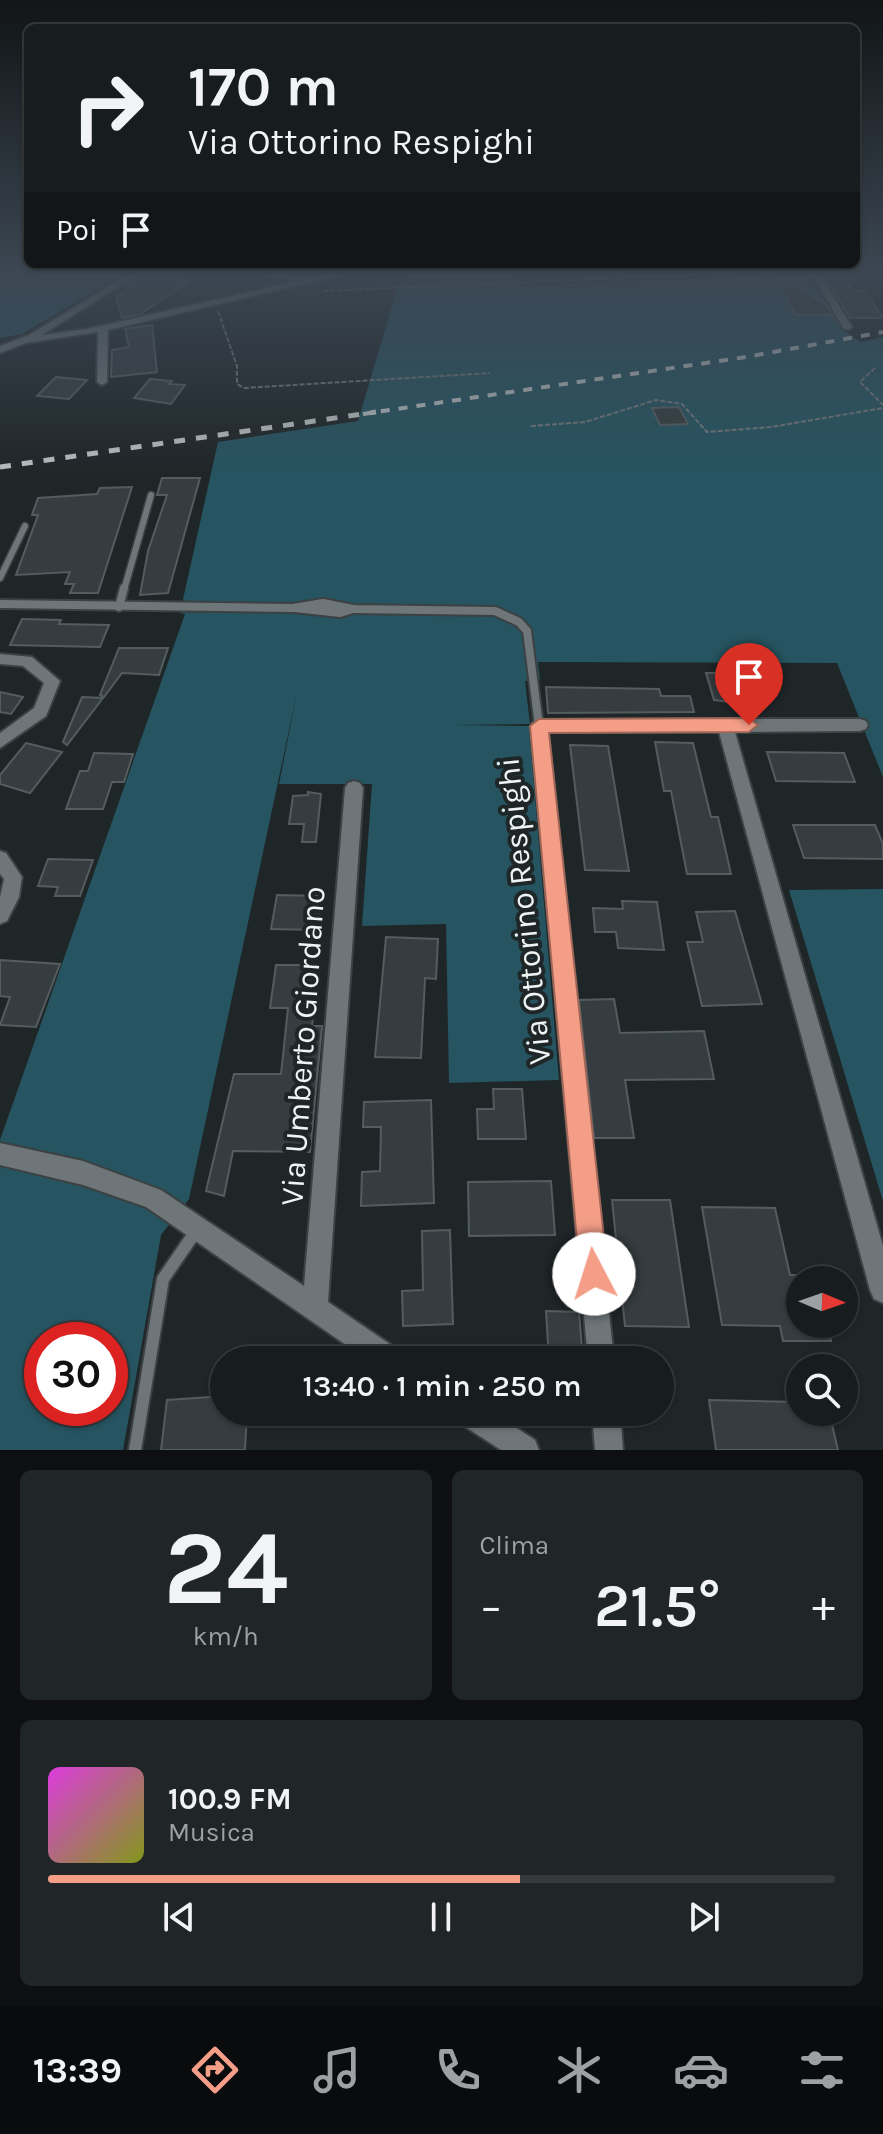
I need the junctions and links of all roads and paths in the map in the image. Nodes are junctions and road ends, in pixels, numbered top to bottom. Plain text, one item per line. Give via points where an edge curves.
1 (24, 341) edge
2 (25, 341) edge
3 (103, 341) edge
4 (228, 341) edge
5 (0, 350) edge
6 (0, 360) edge
7 (875, 368) dead end
8 (490, 373) dead end
9 (102, 382) dead end
10 (883, 406) edge
11 (531, 426) dead end
12 (151, 495) dead end
13 (25, 526) dead end
14 (0, 578) edge
15 (0, 604) edge
16 (119, 607) junction
17 (0, 659) edge
18 (725, 725) junction
19 (860, 725) dead end
20 (539, 726) junction
21 (0, 742) edge
22 (354, 788) dead end
23 (0, 859) edge
24 (0, 915) edge
25 (0, 1154) edge
26 (196, 1230) junction
27 (883, 1290) edge
28 (315, 1309) junction
29 (370, 1346) edge
30 (600, 1346) edge
31 (489, 1426) edge
32 (607, 1426) edge
33 (135, 1450) edge
34 (525, 1450) edge
35 (609, 1450) edge

1 - 5 street
2 - 6 street
3 - 9 street
4 - 8 path via 237,384 244,388
7 - 10 path via 860,382
10 - 11 path via 787,425 707,432 682,404 656,400 585,422
12 - 16 lane
13 - 14 lane
15 - 16 lane
16 - 20 lane via 293,608 335,602 353,609 495,611 527,631
17 - 21 street via 27,661 52,681 40,712
18 - 19 street, Via Ottorino Respighi
18 - 20 street, Via Ottorino Respighi
18 - 27 street
20 - 30 street, Via Ottorino Respighi
22 - 28 street, Via Umberto Giordano
23 - 24 street via 13,877
25 - 26 street via 83,1173 153,1198
26 - 28 street
26 - 33 lane via 163,1279
28 - 29 street
31 - 34 street
32 - 35 street

